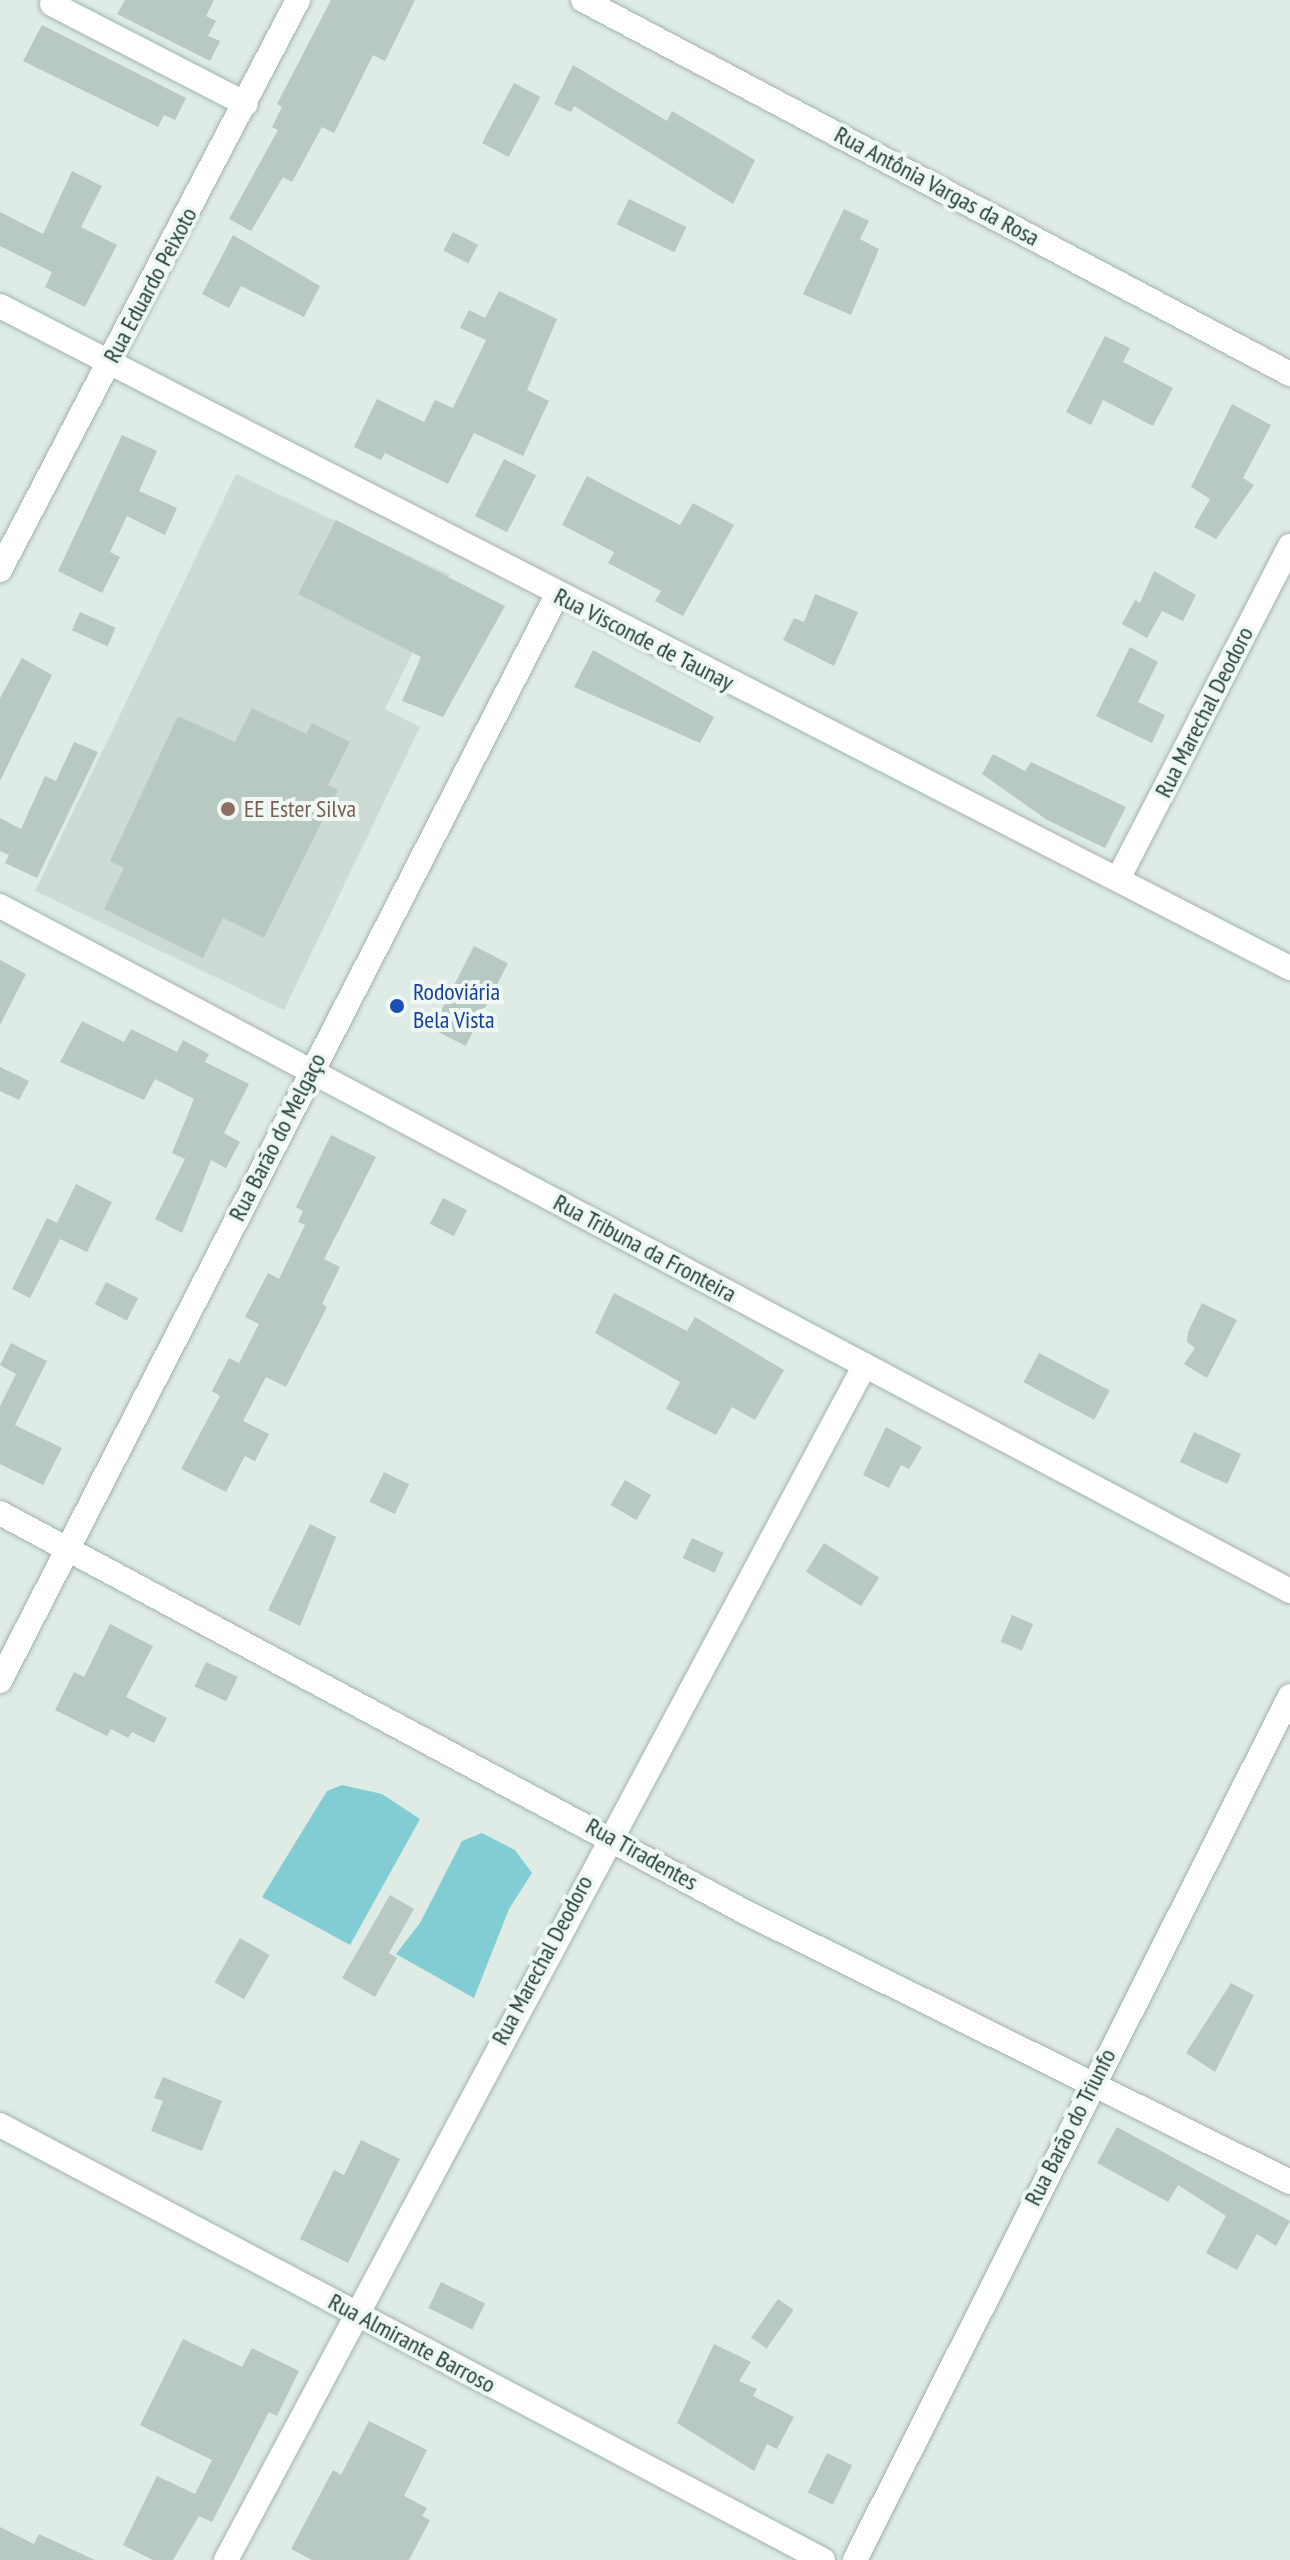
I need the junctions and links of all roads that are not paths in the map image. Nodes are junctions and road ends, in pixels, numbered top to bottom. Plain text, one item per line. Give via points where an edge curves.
1 (298, 0) edge
2 (583, 0) edge
3 (52, 4) dead end
4 (246, 104) junction
5 (0, 306) edge
6 (109, 363) junction
7 (1290, 374) edge
8 (1290, 546) edge
9 (0, 570) edge
10 (557, 595) junction
11 (1118, 879) junction
12 (0, 906) edge
13 (1290, 968) edge
14 (311, 1070) junction
15 (865, 1365) junction
16 (0, 1513) edge
17 (69, 1548) junction
18 (1290, 1591) edge
19 (0, 1681) edge
20 (1290, 1696) edge
21 (609, 1834) junction
22 (1092, 2081) junction
23 (0, 2125) edge
24 (1290, 2182) edge
25 (355, 2313) junction
26 (226, 2560) edge
27 (823, 2560) edge
28 (855, 2560) edge

1 - 4 street, Rua Eduardo Peixoto
2 - 7 street, Rua Antônia Vargas da Rosa
3 - 4 street
4 - 6 street, Rua Eduardo Peixoto
5 - 6 street, Rua Visconde de Taunay
6 - 9 street, Rua Eduardo Peixoto
6 - 10 street, Rua Visconde de Taunay
8 - 11 street, Rua Marechal Deodoro
10 - 11 street, Rua Visconde de Taunay
10 - 14 street, Rua Barão do Melgaço
11 - 13 street, Rua Visconde de Taunay
12 - 14 street, Rua Tribuna da Fronteira
14 - 15 street, Rua Tribuna da Fronteira
14 - 17 street, Rua Barão do Melgaço
15 - 18 street, Rua Tribuna da Fronteira
15 - 21 street, Rua Marechal Deodoro
16 - 17 street, Rua Tiradentes
17 - 19 street, Rua Barão do Melgaço
17 - 21 street, Rua Tiradentes
20 - 22 street, Rua Barão do Triunfo
21 - 22 street, Rua Tiradentes via 745,1912
21 - 25 street, Rua Marechal Deodoro
22 - 24 street, Rua Tiradentes
22 - 28 street, Rua Barão do Triunfo
23 - 25 street, Rua Almirante Barroso
25 - 26 street, Rua Marechal Deodoro
25 - 27 street, Rua Almirante Barroso

